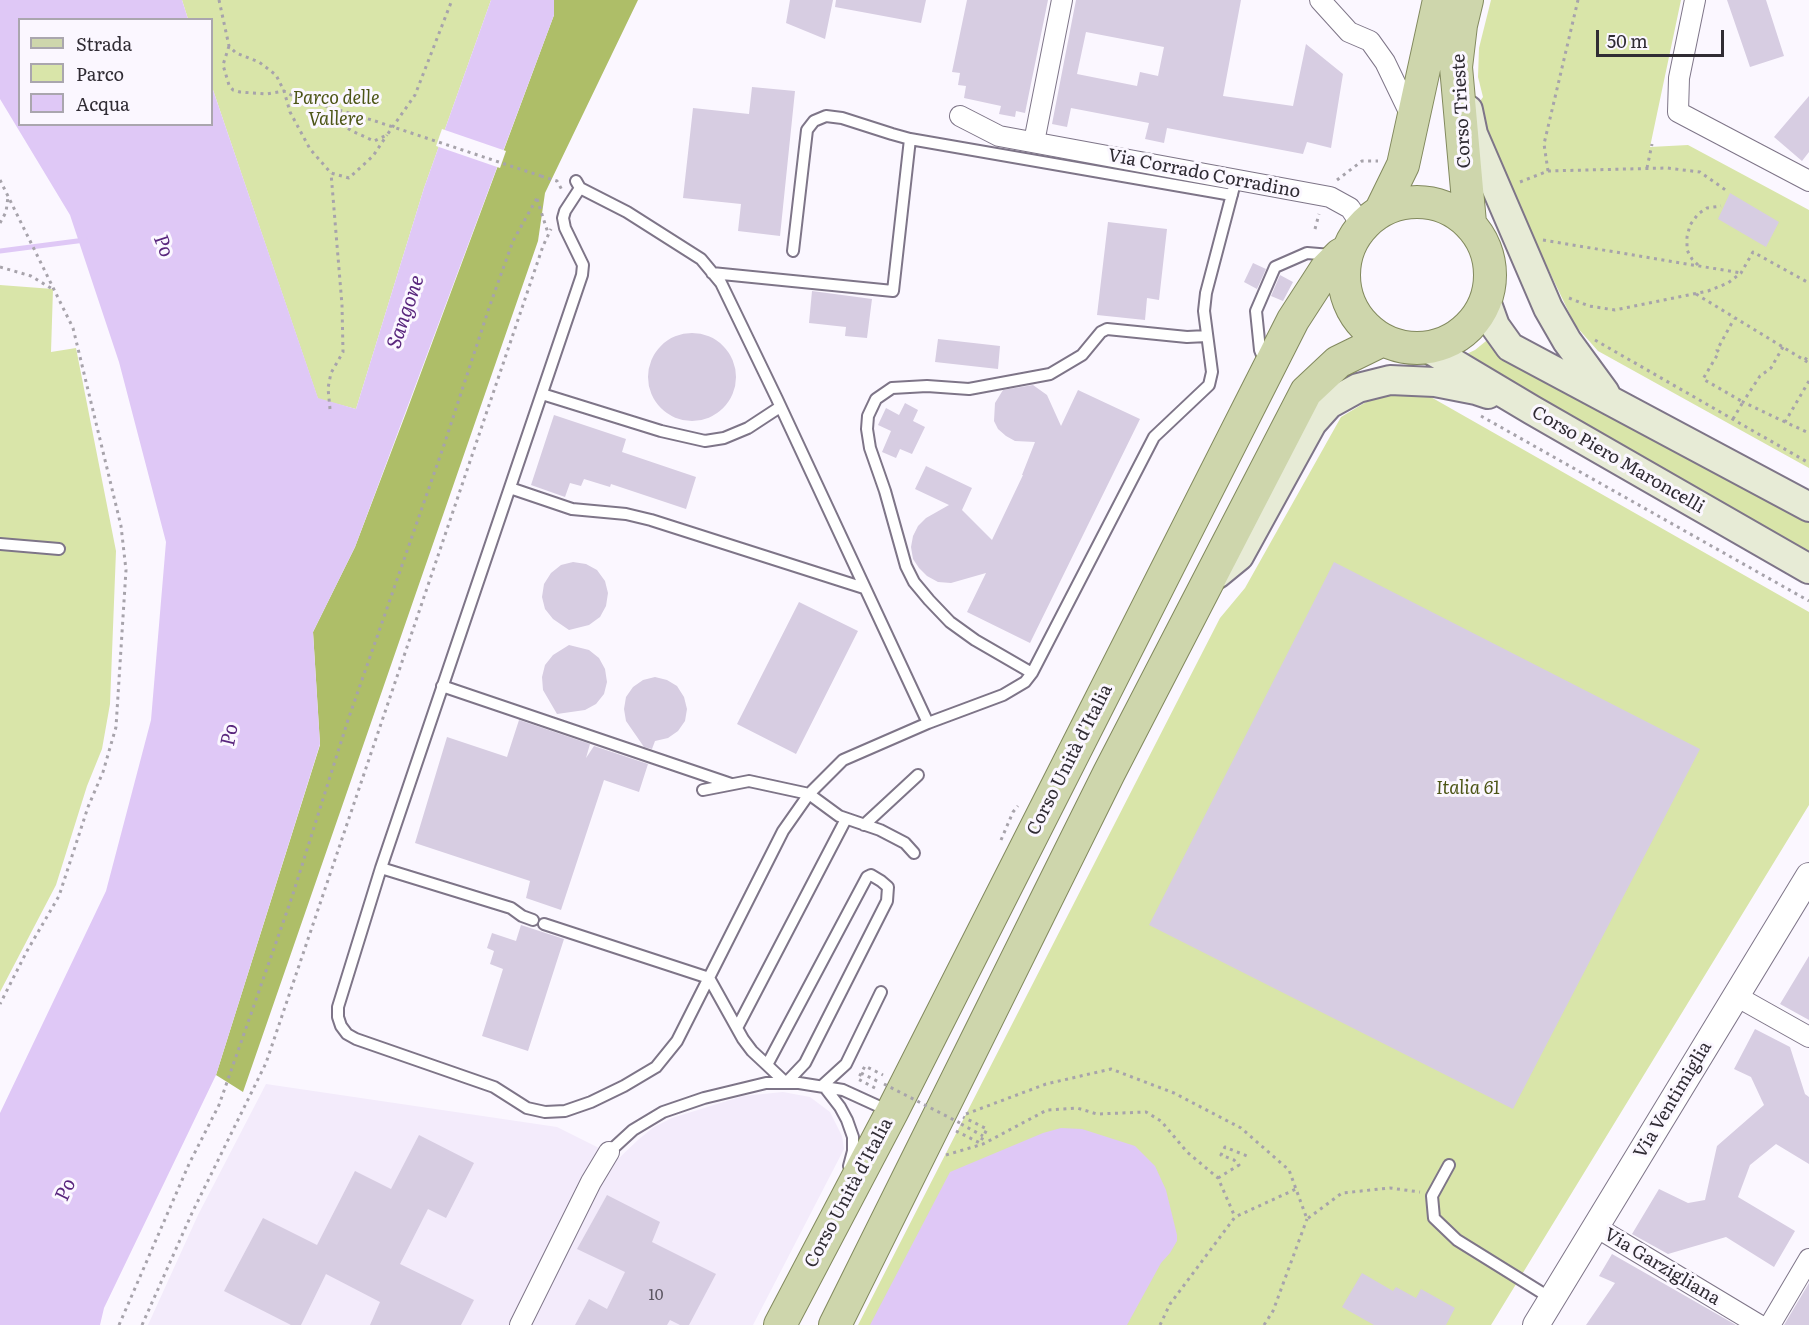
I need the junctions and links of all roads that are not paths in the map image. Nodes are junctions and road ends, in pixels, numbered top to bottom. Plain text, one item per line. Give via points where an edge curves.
1 (1062, 0) edge
2 (1320, 0) edge
3 (1439, 0) edge
4 (1467, 0) edge
5 (1695, 0) edge
6 (1456, 67) junction
7 (960, 116) dead end
8 (1413, 120) junction
9 (910, 138) junction
10 (1034, 142) junction
11 (1809, 180) edge
12 (1234, 187) junction
13 (1470, 223) junction
14 (1358, 236) junction
15 (793, 251) dead end
16 (712, 273) junction
17 (1486, 302) junction
18 (1207, 336) junction
19 (1383, 340) junction
20 (1428, 348) junction
21 (1268, 369) junction
22 (542, 394) junction
23 (1610, 400) junction
24 (780, 407) junction
25 (1532, 410) junction
26 (510, 488) junction
27 (1809, 507) edge
28 (0, 544) edge
29 (59, 549) dead end
30 (1809, 569) edge
31 (1207, 583) junction
32 (864, 588) junction
33 (1032, 673) junction
34 (442, 686) junction
35 (928, 723) junction
36 (918, 775) dead end
37 (731, 784) junction
38 (703, 790) dead end
39 (809, 794) junction
40 (846, 819) junction
41 (864, 825) junction
42 (914, 853) dead end
43 (381, 868) junction
44 (1809, 876) edge
45 (709, 978) junction
46 (881, 992) dead end
47 (1736, 996) junction
48 (737, 1028) junction
49 (1809, 1037) edge
50 (767, 1065) junction
51 (786, 1083) junction
52 (823, 1085) junction
53 (886, 1096) junction
54 (609, 1152) joint
55 (1449, 1165) dead end
56 (840, 1208) junction
57 (1596, 1227) junction
58 (1809, 1260) edge
59 (804, 1278) junction
60 (1552, 1299) junction
61 (520, 1325) edge
62 (780, 1325) edge
63 (786, 1325) edge
64 (835, 1325) edge
65 (1536, 1325) edge
66 (1759, 1325) edge
67 (1770, 1325) edge

1 - 10 street
2 - 8 street via 1349,32 1370,41 1385,62
3 - 8 main road, Corso Trieste
4 - 6 main road, Corso Trieste
5 - 11 street via 1679,78 1678,112
6 - 13 main road, Corso Trieste
6 - 23 main road via 1473,134 1548,308
7 - 10 street, Via Corrado Corradino via 999,136
8 - 14 main road, Corso Trieste via 1403,165
9 - 12 lane
9 - 15 lane via 842,118 826,116 814,121 807,130
9 - 16 lane via 893,291
10 - 12 street, Via Corrado Corradino
12 - 14 street, Via Corrado Corradino via 1330,197 1350,208
12 - 18 lane via 1206,293
13 - 14 main road via 1443,206 1413,201 1397,204
13 - 17 main road via 1485,245 1490,263
14 - 19 main road via 1343,272 1344,286 1356,317
14 - 21 main road, Corso Unità d'Italia via 1326,269
14 - 21 lane via 1275,267 1256,311 1260,350
16 - 22 lane via 701,259 578,184 563,218 583,265 582,275
16 - 24 lane via 721,283
17 - 20 main road via 1466,329 1453,339
17 - 23 main road via 1495,326 1510,347
18 - 33 lane via 1212,372 1209,385 1154,437
18 - 33 lane via 1107,329 1082,355 1050,374 969,388 892,388 876,399 867,422 870,448 914,582 950,621
19 - 20 main road via 1407,348
19 - 31 main road via 1338,362 1306,392
20 - 25 main road, Corso Piero Maroncelli
21 - 53 main road, Corso Unità d'Italia
22 - 24 lane via 705,441 747,428
22 - 26 lane
23 - 27 main road
24 - 32 lane
25 - 30 main road, Corso Piero Maroncelli
25 - 31 main road via 1476,390 1435,382 1390,380 1358,388 1329,404 1312,423 1239,556
26 - 32 lane via 572,509 651,520
26 - 34 lane
28 - 29 lane
31 - 64 main road
32 - 35 lane
33 - 35 lane via 1003,695
34 - 37 lane
34 - 43 lane
35 - 39 lane via 843,760
36 - 41 lane
37 - 38 lane
37 - 39 lane via 749,781
39 - 40 lane
39 - 45 lane via 783,831
40 - 41 lane
40 - 48 lane
41 - 42 lane via 905,843
43 - 45 lane
43 - 45 lane via 338,1007 341,1026 356,1039 494,1087 527,1108 565,1111 591,1102 656,1067 677,1041
44 - 47 street, Via Ventimiglia
45 - 48 lane
46 - 52 lane via 846,1064
47 - 49 street
47 - 57 street, Via Ventimiglia
48 - 50 lane
50 - 51 lane
50 - 51 lane via 867,877 882,881 888,887 887,901 805,1063
51 - 52 lane
51 - 54 lane via 737,1088 663,1112 633,1130
52 - 53 lane via 860,1096
52 - 56 lane via 840,1107 853,1137
53 - 56 main road, Corso Unità d'Italia
54 - 61 street
55 - 60 lane via 1432,1196 1434,1218 1457,1240
56 - 59 main road, Corso Unità d'Italia
57 - 60 street, Via Ventimiglia
57 - 66 street, Via Garzigliana
58 - 67 street
59 - 62 main road, Corso Unità d'Italia
59 - 63 main road, Corso Unità d'Italia
60 - 65 street, Via Ventimiglia

